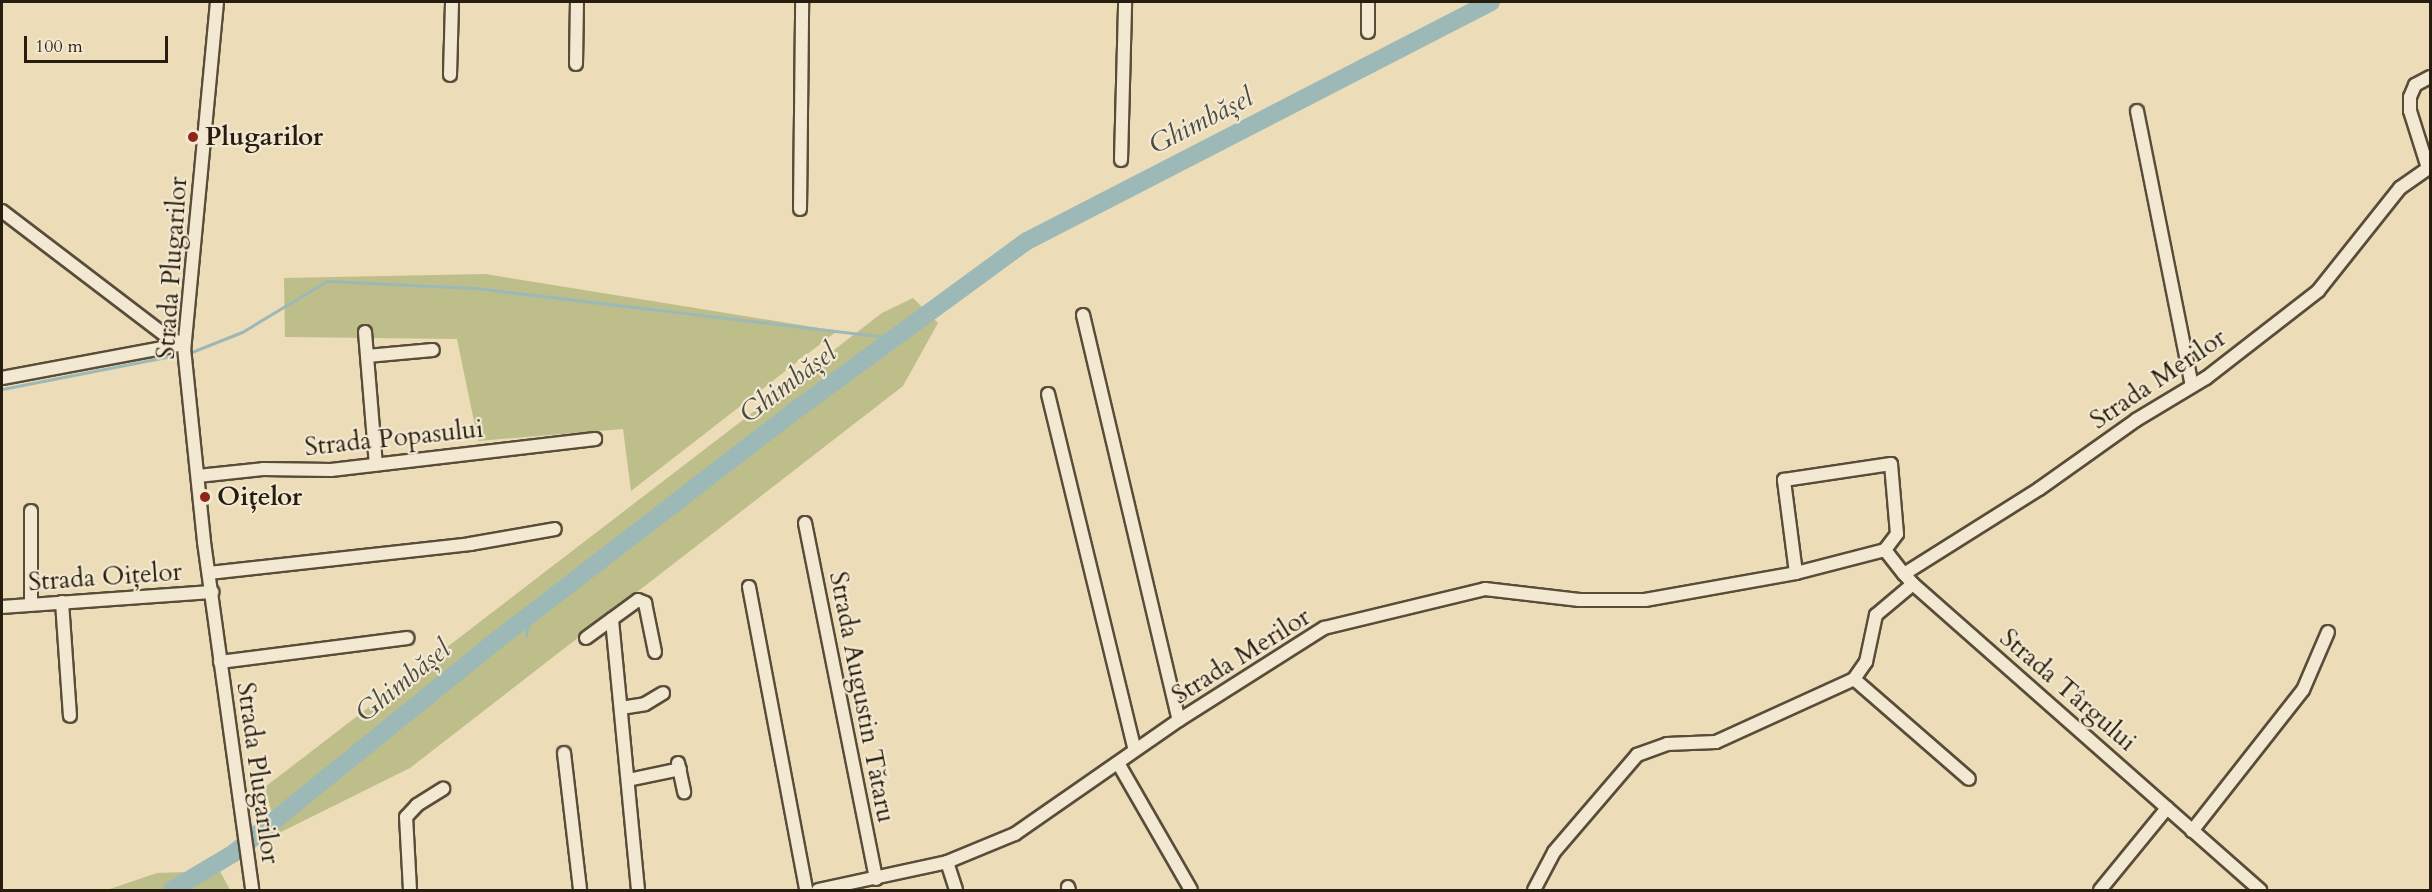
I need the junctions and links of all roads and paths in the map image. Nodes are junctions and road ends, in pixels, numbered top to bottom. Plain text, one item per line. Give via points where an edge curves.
1 (217, 2) edge
2 (452, 2) edge
3 (577, 2) edge
4 (802, 2) edge
5 (1125, 2) edge
6 (1368, 2) edge
7 (1368, 32) dead end
8 (576, 64) dead end
9 (450, 75) dead end
10 (2430, 78) edge
11 (2137, 111) dead end
12 (1121, 160) dead end
13 (2429, 167) edge
14 (800, 209) dead end
15 (2, 211) edge
16 (1083, 315) dead end
17 (365, 332) dead end
18 (184, 346) junction
19 (433, 350) dead end
20 (367, 356) junction
21 (2, 378) edge
22 (2192, 386) junction
23 (1048, 394) dead end
24 (595, 439) dead end
25 (375, 465) junction
26 (198, 476) junction
27 (31, 511) dead end
28 (805, 523) dead end
29 (555, 529) dead end
30 (1885, 550) junction
31 (209, 573) junction
32 (1796, 573) junction
33 (1904, 574) junction
34 (1913, 584) junction
35 (749, 587) dead end
36 (212, 592) junction
37 (62, 602) junction
38 (31, 604) junction
39 (2, 607) edge
40 (612, 620) junction
41 (2328, 632) dead end
42 (407, 638) dead end
43 (586, 638) dead end
44 (655, 652) dead end
45 (220, 662) junction
46 (1854, 679) junction
47 (663, 693) dead end
48 (621, 708) junction
49 (70, 716) dead end
50 (1179, 720) junction
51 (1135, 750) junction
52 (564, 753) dead end
53 (1118, 762) junction
54 (1969, 779) dead end
55 (628, 780) junction
56 (442, 789) dead end
57 (684, 792) dead end
58 (2167, 808) junction
59 (2192, 831) junction
60 (947, 862) junction
61 (876, 879) junction
62 (252, 891) edge
63 (410, 891) edge
64 (580, 891) edge
65 (638, 891) edge
66 (806, 891) edge
67 (818, 891) edge
68 (956, 891) edge
69 (1191, 891) edge
70 (1534, 891) edge
71 (2100, 891) edge
72 (2260, 891) edge

1 - 18 street, Strada Plugarilor
2 - 9 street
3 - 8 street
4 - 14 street
5 - 12 street
6 - 7 street
10 - 13 street via 2415,85 2410,97 2410,111
11 - 22 street
13 - 22 street, Strada Merilor via 2400,188 2318,291
15 - 18 street
16 - 50 street
17 - 20 street
18 - 21 street
18 - 26 street, Strada Plugarilor
19 - 20 street
20 - 25 street
22 - 33 street, Strada Merilor
23 - 51 street
24 - 25 street, Strada Popasului
25 - 26 street, Strada Popasului
26 - 31 street, Strada Plugarilor
27 - 38 street
28 - 61 street, Strada Augustin Tătaru
29 - 31 street via 470,543
30 - 32 street, Strada Merilor
30 - 32 street via 1897,534 1892,464 1784,480
30 - 33 street
31 - 36 street, Strada Plugarilor
32 - 50 street, Strada Merilor via 1645,600 1579,600 1476,590 1316,632
33 - 34 street, Strada Târgului
34 - 46 street via 1876,615 1866,662
34 - 58 street, Strada Târgului
35 - 66 street
36 - 37 street, Strada Oițelor
36 - 45 street, Strada Plugarilor
37 - 38 street, Strada Oițelor
37 - 49 street
38 - 39 street, Strada Oițelor
40 - 43 street
40 - 44 street via 642,600
40 - 48 street
41 - 59 street via 2303,690
42 - 45 street, Strada Plugarilor
45 - 62 street, Strada Plugarilor
46 - 54 street
46 - 70 street via 1716,742 1667,744 1637,755 1554,852
47 - 48 street via 645,704
48 - 55 street
50 - 51 street, Strada Merilor
51 - 53 street, Strada Merilor
52 - 64 street
53 - 60 street, Strada Merilor via 1031,825
53 - 69 street
55 - 57 street via 679,766
55 - 65 street
56 - 63 street via 417,805 406,818
58 - 59 street, Strada Târgului
58 - 71 street
59 - 72 street, Strada Târgului
60 - 61 street, Strada Merilor
60 - 68 street
61 - 67 street, Strada Merilor

